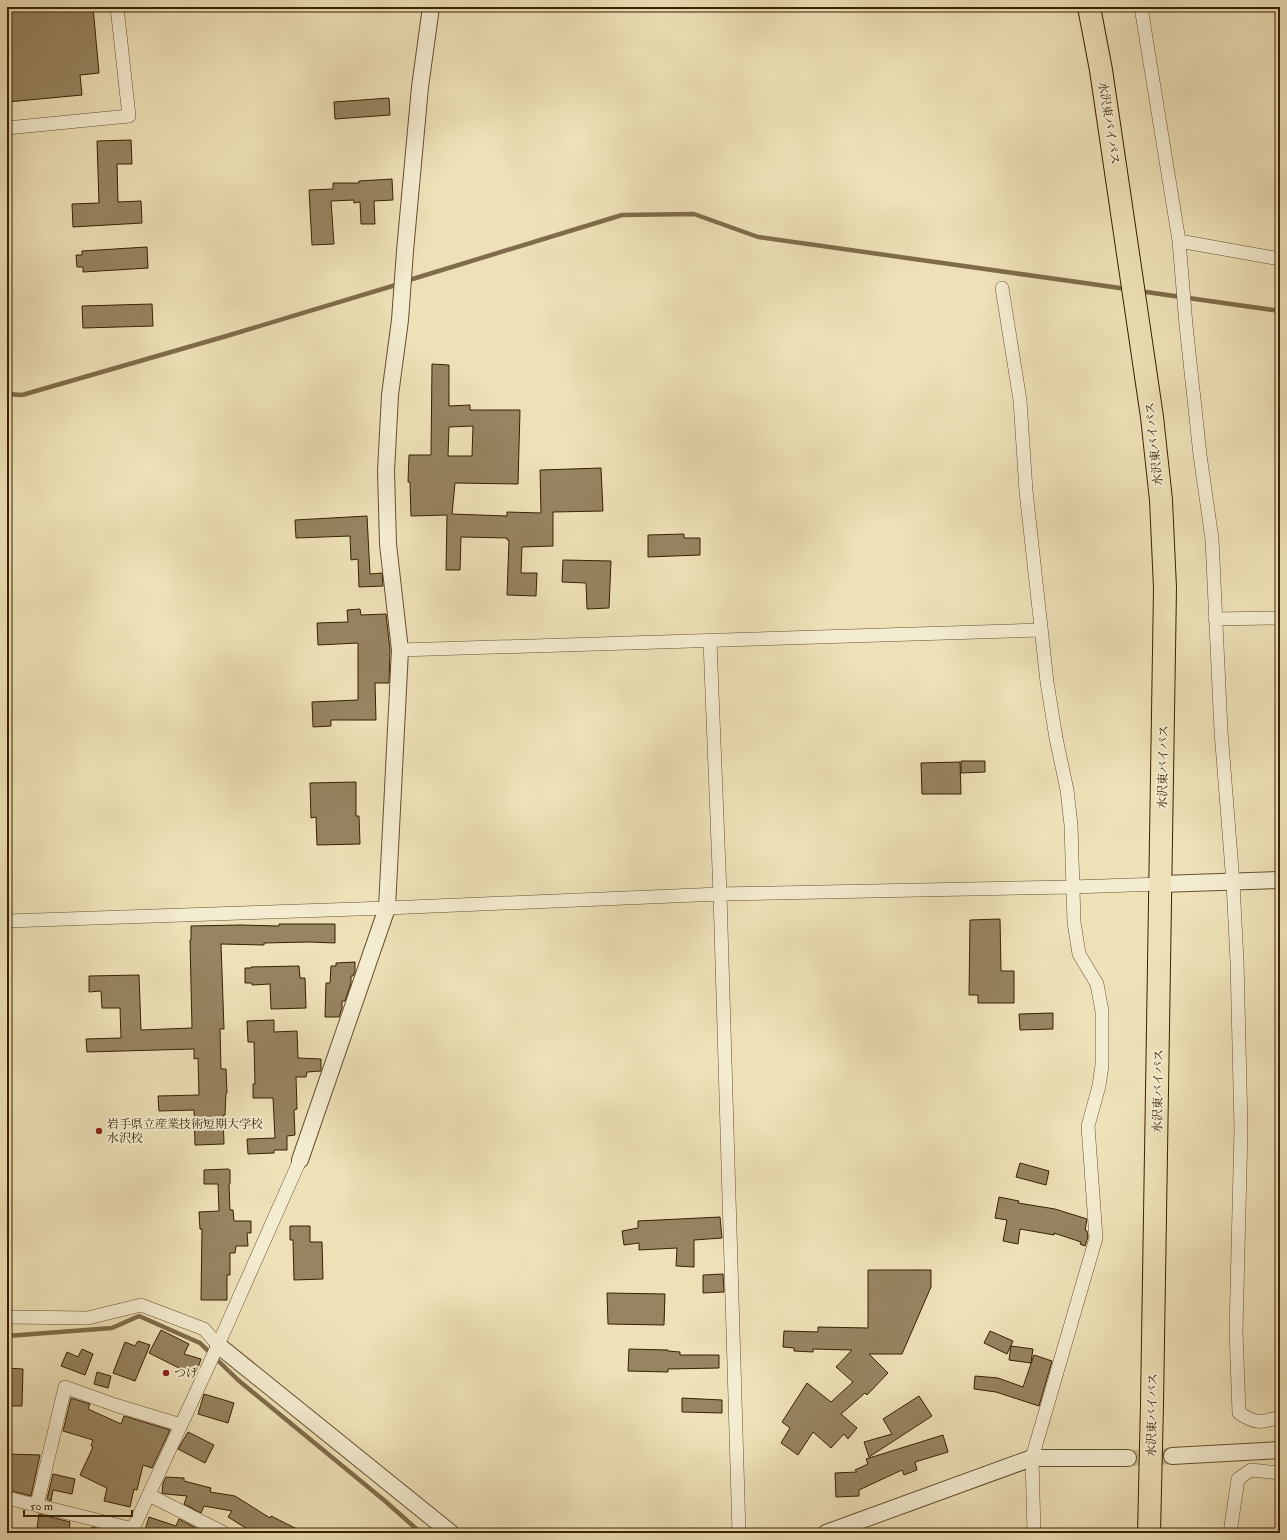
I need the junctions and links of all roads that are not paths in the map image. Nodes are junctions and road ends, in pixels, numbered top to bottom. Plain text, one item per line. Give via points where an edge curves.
1 (117, 7) edge
2 (431, 7) edge
3 (1089, 7) edge
4 (1141, 7) edge
5 (7, 128) edge
6 (1179, 241) junction
7 (1280, 259) edge
8 (1002, 288) dead end
9 (1280, 618) edge
10 (1216, 619) junction
11 (1041, 630) junction
12 (710, 641) junction
13 (400, 650) junction
14 (1280, 880) edge
15 (1233, 883) junction
16 (1161, 884) junction
17 (1072, 887) junction
18 (720, 894) junction
19 (387, 908) junction
20 (7, 921) edge
21 (300, 1160) joint
22 (7, 1317) edge
23 (218, 1345) junction
24 (1280, 1417) edge
25 (182, 1425) junction
26 (1280, 1450) edge
27 (1172, 1456) tunnel mouth
28 (1032, 1458) junction
29 (1128, 1458) tunnel mouth
30 (1280, 1473) edge
31 (149, 1495) junction
32 (7, 1498) edge
33 (37, 1505) junction
34 (132, 1531) edge
35 (224, 1533) edge
36 (451, 1533) edge
37 (740, 1533) edge
38 (826, 1533) edge
39 (1034, 1533) edge
40 (1149, 1533) edge
41 (1230, 1533) edge

1 - 5 street via 130,116
2 - 13 street via 420,87 400,320 390,395 386,471 388,544
3 - 16 highway, 水沢東バイパス via 1101,70 1152,417 1160,500 1165,588
4 - 6 street
6 - 7 street
6 - 10 street via 1200,455 1212,539
8 - 11 street via 1020,400 1026,491
9 - 10 street
10 - 15 street via 1221,731
11 - 12 street
11 - 17 street via 1056,738 1067,790 1071,825
12 - 13 street
12 - 18 street
13 - 19 street
14 - 15 street
15 - 16 street
15 - 24 street via 1241,1129 1236,1330 1239,1413 1251,1421 1267,1421
16 - 17 street
16 - 40 highway, 水沢東バイパス
17 - 18 street
17 - 28 street via 1079,954 1097,984 1102,1011 1102,1065 1088,1126 1096,1238
18 - 19 street
18 - 37 street
19 - 20 street
19 - 21 street
21 - 23 street
22 - 23 street via 88,1318 141,1305 204,1329
23 - 25 street
23 - 36 street
25 - 31 street
25 - 33 street via 65,1387
26 - 27 street
28 - 29 street
28 - 38 street
28 - 39 street
30 - 41 street via 1251,1470 1238,1479
31 - 34 street
31 - 35 street
32 - 33 street
33 - 34 street

